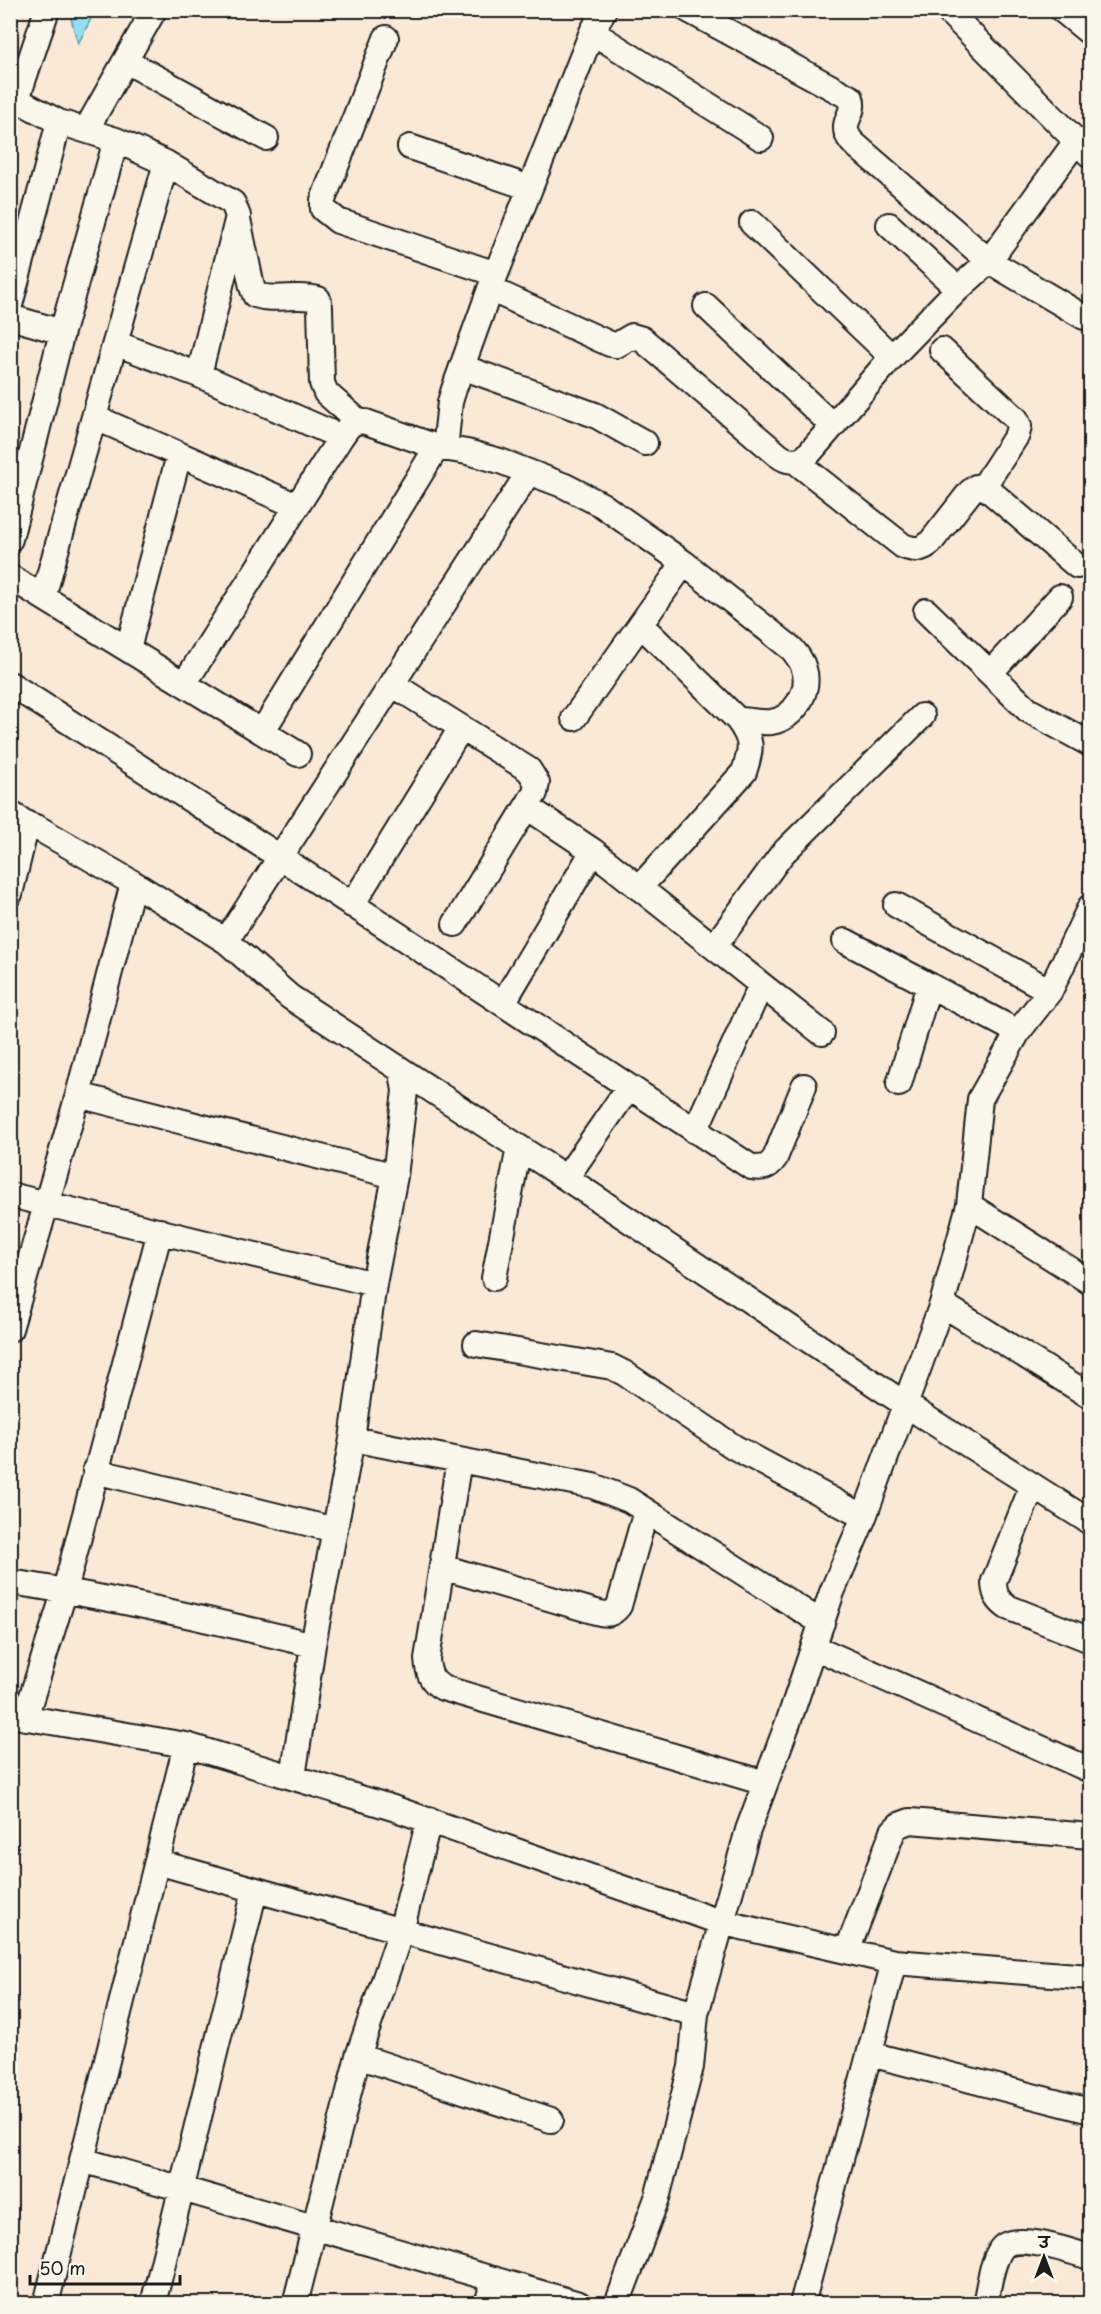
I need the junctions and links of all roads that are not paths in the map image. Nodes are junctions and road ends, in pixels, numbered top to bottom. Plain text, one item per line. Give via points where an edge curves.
1 (47, 10) edge
2 (154, 10) edge
3 (604, 10) edge
4 (688, 10) edge
5 (947, 10) edge
6 (1062, 10) edge
7 (592, 32) junction
8 (1090, 33) edge
9 (386, 38) dead end
10 (126, 62) junction
11 (14, 98) edge
12 (58, 122) junction
13 (86, 130) junction
14 (266, 138) dead end
15 (761, 138) dead end
16 (116, 140) junction
17 (1085, 145) edge
18 (410, 147) dead end
19 (166, 163) junction
20 (530, 188) junction
21 (238, 216) junction
22 (752, 224) dead end
23 (890, 225) dead end
24 (990, 261) junction
25 (493, 281) junction
26 (958, 289) junction
27 (10, 304) edge
28 (706, 306) dead end
29 (10, 317) edge
30 (1084, 317) dead end
31 (62, 332) junction
32 (115, 343) junction
33 (942, 350) dead end
34 (892, 357) junction
35 (462, 367) junction
36 (199, 375) junction
37 (94, 417) junction
38 (832, 425) junction
39 (349, 429) junction
40 (645, 443) dead end
41 (441, 448) junction
42 (179, 455) junction
43 (795, 461) junction
44 (530, 472) junction
45 (984, 486) junction
46 (297, 506) junction
47 (10, 538) edge
48 (684, 563) junction
49 (1077, 566) dead end
50 (10, 577) edge
51 (43, 597) junction
52 (1060, 597) dead end
53 (926, 611) dead end
54 (641, 625) junction
55 (128, 650) junction
56 (990, 673) junction
57 (10, 684) edge
58 (184, 684) junction
59 (392, 684) junction
60 (922, 716) dead end
61 (574, 718) dead end
62 (738, 720) junction
63 (461, 728) junction
64 (262, 732) junction
65 (1090, 744) edge
66 (298, 754) dead end
67 (527, 807) junction
68 (19, 818) edge
69 (593, 851) junction
70 (280, 857) junction
71 (133, 883) junction
72 (639, 888) junction
73 (10, 894) edge
74 (352, 904) junction
75 (896, 905) dead end
76 (1090, 907) edge
77 (455, 924) dead end
78 (226, 941) junction
79 (845, 941) dead end
80 (714, 947) junction
81 (761, 985) junction
82 (929, 985) junction
83 (1050, 990) junction
84 (502, 1004) junction
85 (1018, 1032) junction
86 (822, 1033) dead end
87 (899, 1084) dead end
88 (804, 1086) dead end
89 (404, 1087) junction
90 (629, 1087) junction
91 (78, 1095) junction
92 (695, 1131) junction
93 (519, 1147) junction
94 (395, 1176) junction
95 (566, 1178) junction
96 (10, 1196) edge
97 (46, 1204) junction
98 (969, 1205) junction
99 (160, 1231) junction
100 (494, 1278) dead end
101 (1090, 1282) edge
102 (374, 1284) junction
103 (942, 1304) junction
104 (10, 1329) edge
105 (476, 1344) dead end
106 (1090, 1396) edge
107 (906, 1405) junction
108 (352, 1439) junction
109 (459, 1460) junction
110 (95, 1471) junction
111 (1032, 1487) junction
112 (646, 1511) junction
113 (864, 1517) junction
114 (1090, 1522) edge
115 (335, 1530) junction
116 (442, 1567) junction
117 (10, 1582) edge
118 (65, 1590) junction
119 (822, 1623) junction
120 (1090, 1640) edge
121 (313, 1645) junction
122 (814, 1647) junction
123 (18, 1716) edge
124 (186, 1745) junction
125 (1090, 1770) edge
126 (293, 1778) junction
127 (765, 1783) junction
128 (429, 1820) junction
129 (1090, 1836) edge
130 (157, 1862) junction
131 (255, 1890) junction
132 (720, 1922) junction
133 (401, 1931) junction
134 (847, 1951) junction
135 (894, 1962) junction
136 (1090, 1977) edge
137 (696, 2014) junction
138 (870, 2054) junction
139 (358, 2056) junction
140 (1090, 2111) edge
141 (551, 2120) dead end
142 (82, 2160) junction
143 (181, 2188) junction
144 (315, 2227) junction
145 (1090, 2257) edge
146 (494, 2279) junction
147 (46, 2304) edge
148 (153, 2304) edge
149 (295, 2304) edge
150 (487, 2304) edge
151 (579, 2304) edge
152 (617, 2304) edge
153 (802, 2304) edge
154 (985, 2304) edge

1 - 11 street
2 - 10 street
3 - 7 street
4 - 24 street via 851,98 846,135
5 - 17 street
6 - 8 street
7 - 15 street
7 - 20 street
9 - 25 street via 323,200 323,209 338,221
10 - 13 street
10 - 14 street
11 - 12 street
12 - 13 street
12 - 27 street
13 - 16 street
16 - 19 street
16 - 31 street
17 - 24 street
18 - 20 street
19 - 21 street via 233,203
19 - 32 street
20 - 25 street
21 - 36 street
21 - 39 street via 255,295 318,298 322,383
22 - 34 street
23 - 26 street
24 - 26 street
24 - 30 street
25 - 35 street
25 - 43 street via 610,344 617,345 632,336 642,339 778,455
26 - 34 street
28 - 38 street
29 - 31 street
31 - 47 street
32 - 36 street
32 - 37 street
33 - 45 street via 1019,426
34 - 38 street
35 - 40 street via 595,415
35 - 41 street
36 - 39 street
37 - 42 street
37 - 51 street
38 - 43 street via 805,458
39 - 41 street via 366,422
39 - 46 street
41 - 44 street
41 - 64 street
42 - 46 street
42 - 55 street
43 - 45 street via 903,546 912,549 922,549 930,543 970,492
44 - 48 street via 602,505
44 - 59 street
45 - 49 street
46 - 58 street
48 - 54 street
48 - 62 street via 792,649 805,670 806,686 787,717 772,722
50 - 51 street
51 - 55 street
52 - 56 street
53 - 56 street
54 - 61 street
54 - 62 street
55 - 58 street
56 - 65 street via 1028,710
57 - 70 street
58 - 64 street
59 - 63 street
59 - 70 street
60 - 80 street via 782,854
62 - 72 street via 751,742 744,772
63 - 67 street via 535,776 535,793
63 - 74 street
64 - 66 street
67 - 69 street
67 - 77 street
68 - 71 street
68 - 73 street
69 - 72 street
69 - 84 street
70 - 74 street
70 - 78 street
71 - 78 street
71 - 91 street
72 - 80 street
74 - 84 street
75 - 83 street
76 - 83 street
78 - 89 street
79 - 82 street
80 - 81 street
81 - 86 street
81 - 92 street
82 - 85 street
82 - 87 street
83 - 85 street
84 - 90 street
85 - 98 street via 980,1099
88 - 92 street via 769,1166 751,1167
89 - 93 street
89 - 94 street
90 - 92 street
90 - 95 street
91 - 94 street
91 - 97 street
93 - 95 street
93 - 100 street
94 - 102 street
95 - 107 street
96 - 97 street
97 - 99 street
97 - 104 street
98 - 101 street
98 - 103 street
99 - 102 street
99 - 110 street
102 - 108 street
103 - 106 street
103 - 107 street
105 - 113 street via 612,1367 734,1447
107 - 111 street
107 - 113 street
108 - 109 street
108 - 115 street
109 - 112 street via 594,1486
109 - 116 street
110 - 115 street
110 - 118 street
111 - 114 street
111 - 120 street via 994,1581 994,1592 1007,1607
112 - 116 street via 614,1613 596,1612
112 - 119 street
113 - 119 street
115 - 121 street
116 - 127 street via 427,1659 435,1684
117 - 118 street
118 - 121 street via 194,1615
118 - 123 street
119 - 122 street
121 - 126 street
122 - 125 street
122 - 127 street
123 - 124 street
124 - 126 street
124 - 130 street
126 - 128 street
127 - 132 street
128 - 132 street
128 - 133 street
129 - 134 street via 910,1821 899,1825 893,1831
130 - 131 street
130 - 142 street
131 - 133 street
131 - 143 street
132 - 134 street
132 - 137 street
133 - 137 street
133 - 139 street
134 - 135 street
135 - 136 street
135 - 138 street
137 - 152 street via 692,2067 657,2198
138 - 140 street
138 - 153 street
139 - 141 street
139 - 144 street
142 - 143 street
142 - 147 street
143 - 144 street
143 - 148 street
144 - 146 street
144 - 149 street
145 - 154 street via 1023,2240 1009,2242 996,2261
146 - 150 street
146 - 151 street

